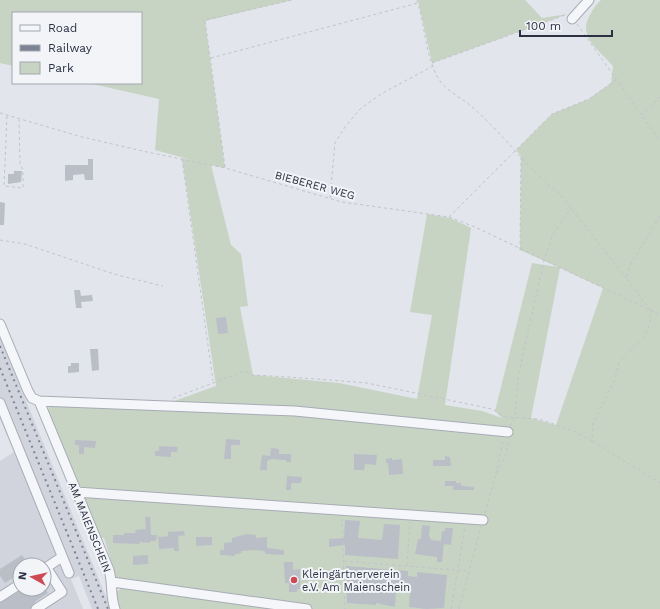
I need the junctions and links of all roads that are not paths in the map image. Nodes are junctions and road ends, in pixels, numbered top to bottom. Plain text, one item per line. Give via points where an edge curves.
1 (589, 0) edge
2 (572, 19) road end
3 (0, 324) edge
4 (39, 401) junction
5 (0, 403) edge
6 (508, 433) road end
7 (76, 492) junction
8 (483, 520) road end
9 (62, 557) junction
10 (52, 563) edge
11 (69, 572) dead end
12 (52, 578) edge
13 (112, 582) junction
14 (12, 589) edge
15 (0, 596) edge
16 (36, 609) edge
17 (115, 609) edge
18 (307, 609) edge

1 - 2 street
3 - 4 street, AM MAIENSCHEIN via 28,391 32,398
4 - 6 street via 295,411
4 - 7 street, AM MAIENSCHEIN
5 - 9 street
7 - 8 street
7 - 13 street, AM MAIENSCHEIN
9 - 10 street
9 - 11 street
12 - 16 street via 62,592
13 - 17 street via 111,594
13 - 18 street, AM MAIENSCHEIN
14 - 15 street

